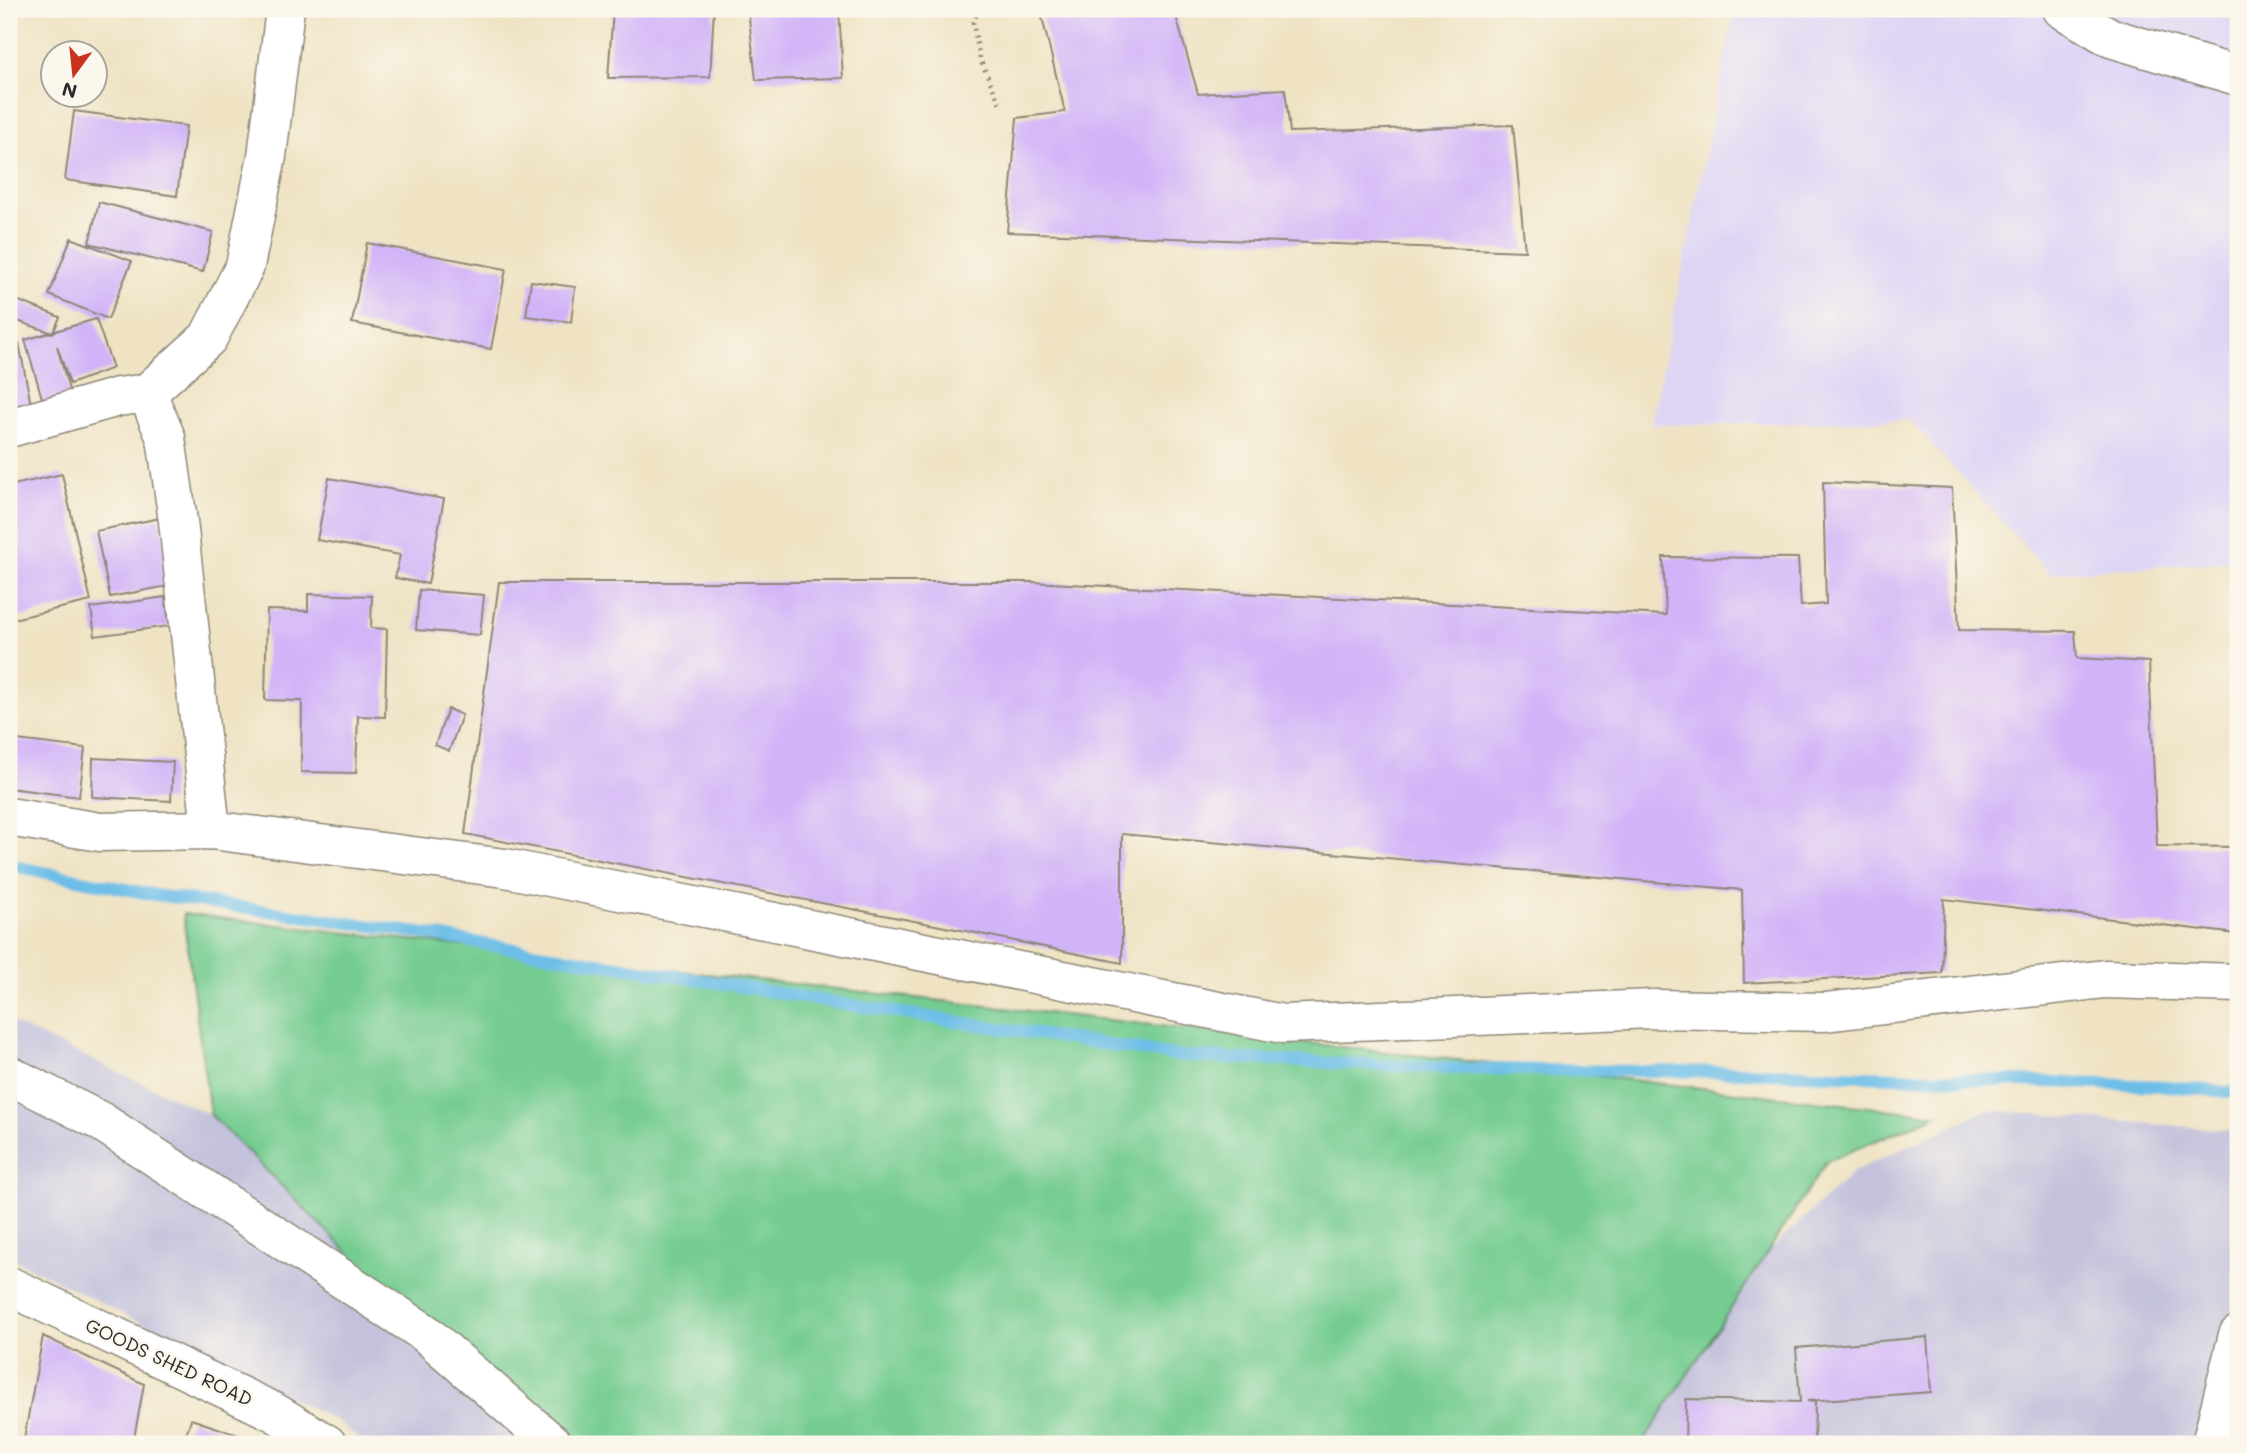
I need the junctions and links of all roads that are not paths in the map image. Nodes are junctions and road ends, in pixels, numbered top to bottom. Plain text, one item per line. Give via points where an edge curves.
1 (285, 9) edge
2 (2062, 9) edge
3 (2238, 76) edge
4 (147, 393) junction
5 (9, 428) edge
6 (9, 817) edge
7 (211, 830) junction
8 (2238, 983) edge
9 (9, 1075) edge
10 (9, 1286) edge
11 (2238, 1335) edge
12 (327, 1444) edge
13 (553, 1444) edge
14 (2211, 1444) edge

1 - 4 street via 267,156 245,266 208,338
2 - 3 street via 2112,38
4 - 5 street
4 - 7 street via 166,438
6 - 7 street via 100,832
7 - 8 street via 505,868 1283,1024 1653,1009 1825,1012 2105,979
9 - 13 street via 100,1121 425,1333
10 - 12 street, GOODS SHED ROAD via 274,1412
11 - 14 street

